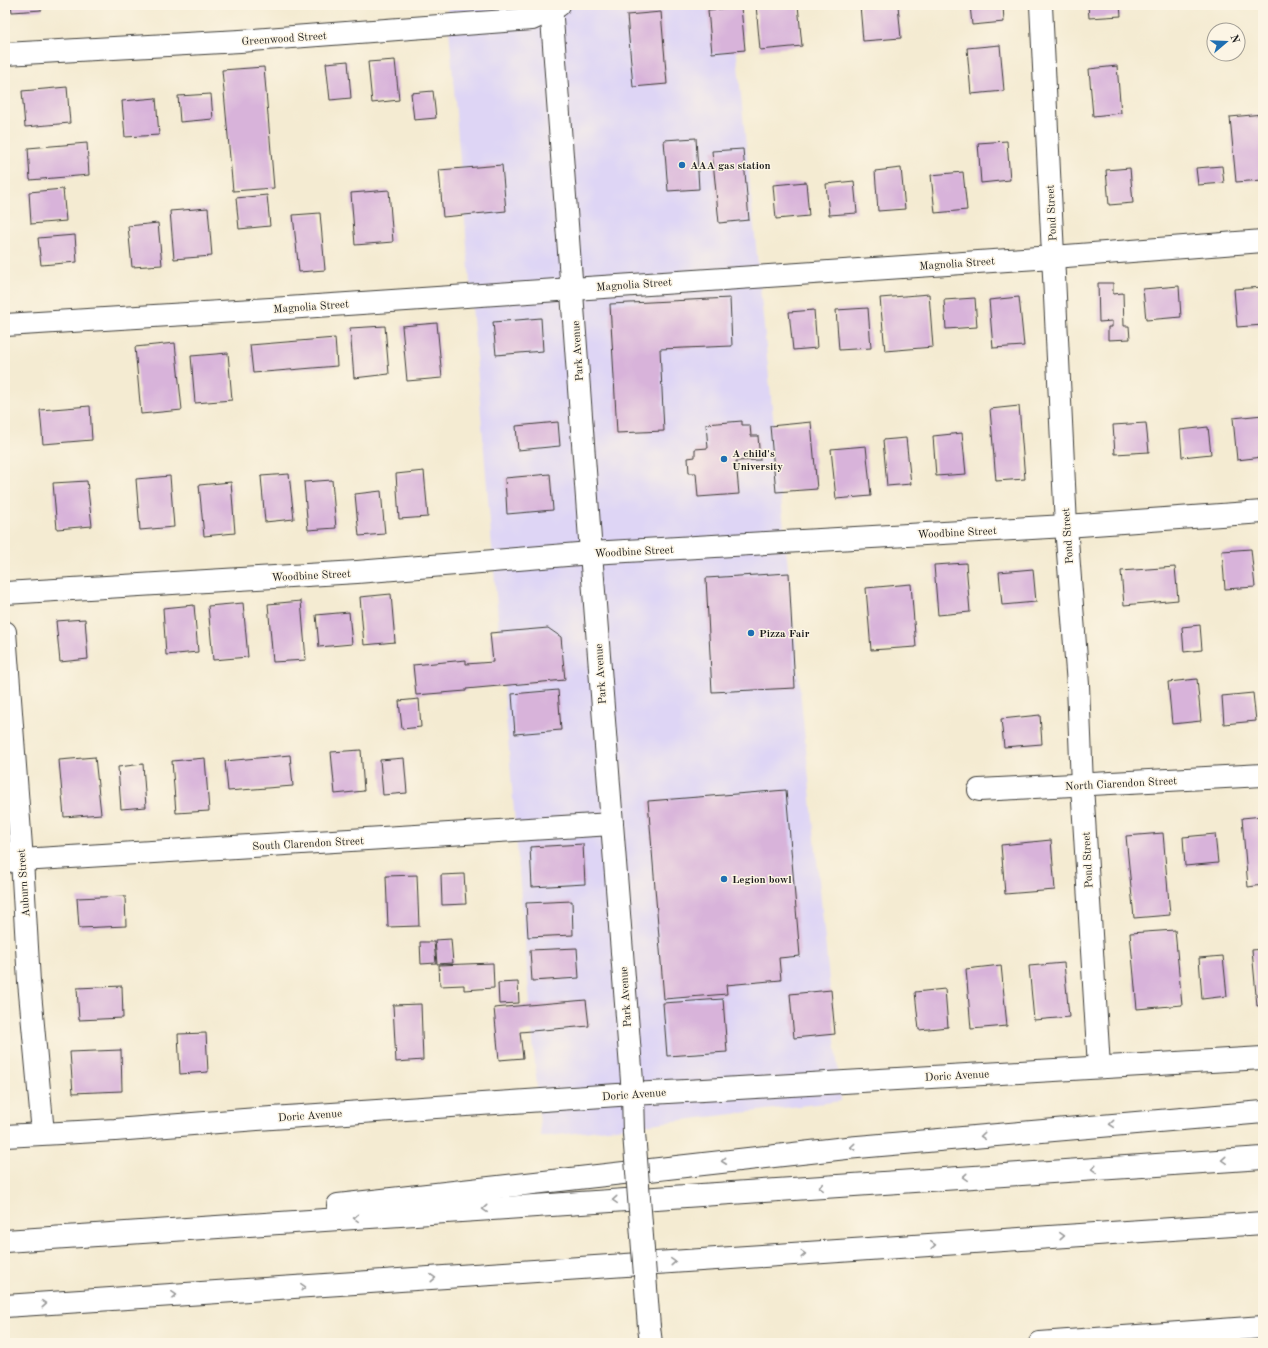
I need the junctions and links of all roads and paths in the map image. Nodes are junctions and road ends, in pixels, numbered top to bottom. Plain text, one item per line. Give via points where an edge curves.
1 (1041, 5) edge
2 (554, 7) edge
3 (5, 54) edge
4 (1263, 241) edge
5 (1053, 257) junction
6 (572, 288) junction
7 (5, 326) edge
8 (1263, 512) edge
9 (1066, 526) junction
10 (591, 553) junction
11 (5, 593) edge
12 (5, 632) edge
13 (1263, 775) edge
14 (1082, 785) junction
15 (979, 790) dead end
16 (612, 824) junction
17 (13, 861) edge
18 (1263, 1058) edge
19 (1099, 1067) junction
20 (633, 1094) junction
21 (1263, 1108) edge
22 (1263, 1112) edge
23 (1147, 1121) junction
24 (43, 1133) junction
25 (5, 1136) edge
26 (1263, 1158) edge
27 (1256, 1225) edge
28 (39, 1239) junction
29 (5, 1241) edge
30 (5, 1306) edge
31 (1263, 1327) edge
32 (650, 1335) edge
33 (1124, 1340) edge
34 (1040, 1343) edge

1 - 5 main road, Pond Street
2 - 3 main road, Greenwood Street via 532,19 240,41
2 - 6 main road, Park Avenue
4 - 5 main road, Magnolia Street
5 - 6 main road, Magnolia Street
5 - 9 main road, Pond Street
6 - 7 main road, Magnolia Street
6 - 10 main road, Park Avenue
8 - 9 main road, Woodbine Street
9 - 10 main road, Woodbine Street
9 - 14 main road, Pond Street via 1078,685
10 - 11 main road, Woodbine Street via 358,572
10 - 16 main road, Park Avenue
12 - 17 main road, Auburn Street
13 - 14 main road, North Ciarendon Street
14 - 15 main road, North Ciarendon Street
14 - 19 main road, Pond Street
16 - 17 main road, South Clarendon Street
16 - 20 main road, Park Avenue
17 - 24 main road, Auburn Street via 29,982
18 - 19 main road, Doric Avenue
19 - 20 main road, Doric Avenue
20 - 24 main road, Doric Avenue
20 - 32 main road, Park Avenue, bridge
21 - 23 main road
22 - 23 main road
23 -> 28 main road via 773,1155
24 - 25 main road, Doric Avenue
26 -> 28 main road
30 -> 27 main road
28 - 29 main road
31 - 33 main road
33 - 34 main road

